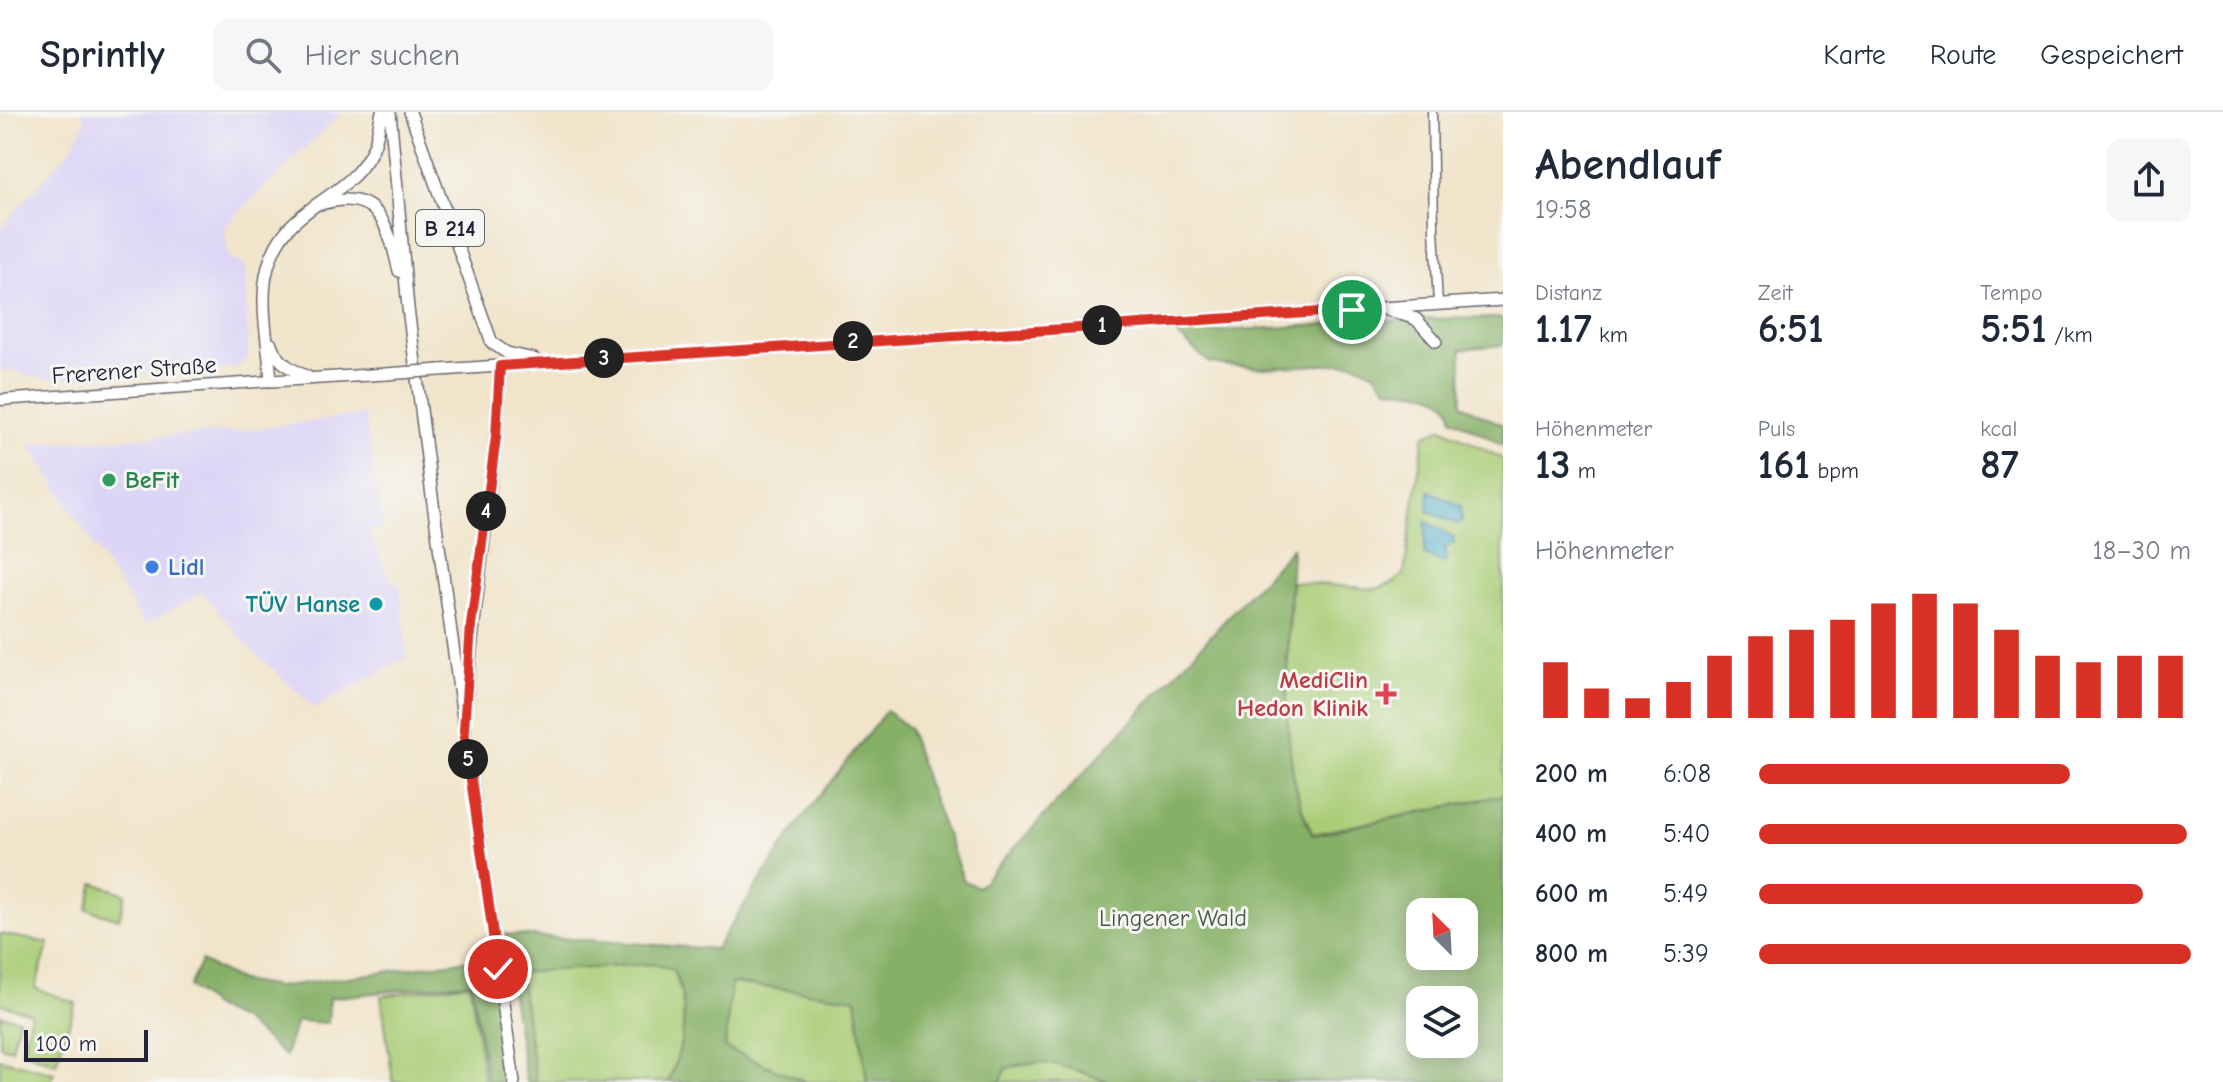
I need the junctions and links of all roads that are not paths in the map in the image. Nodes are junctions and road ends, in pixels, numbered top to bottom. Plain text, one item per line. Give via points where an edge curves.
1 (382, 112) edge
2 (390, 112) edge
3 (410, 112) edge
4 (1432, 112) edge
5 (313, 206) junction
6 (1503, 300) edge
7 (1438, 304) junction
8 (408, 308) junction
9 (1382, 308) junction
10 (268, 335) junction
11 (1436, 341) dead end
12 (492, 343) junction
13 (546, 361) junction
14 (500, 366) junction
15 (482, 367) junction
16 (312, 378) junction
17 (271, 381) junction
18 (0, 400) edge
19 (464, 730) junction
20 (514, 1082) edge

1 - 5 main road via 374,148 363,164
2 - 8 main road
3 - 12 main road, B 214
4 - 7 street
5 - 8 main road, B 214 via 349,200 383,219
5 - 10 main road via 282,234 273,253 264,296
6 - 7 main road
7 - 9 main road
8 - 19 main road
9 - 11 main road via 1416,319
9 - 13 main road
10 - 16 main road via 281,360
10 - 17 main road
12 - 13 main road via 507,353
12 - 15 main road
13 - 14 main road
14 - 15 main road
14 - 19 main road
15 - 16 main road, bridge
16 - 17 main road
17 - 18 main road, Frerener Straße
19 - 20 main road

